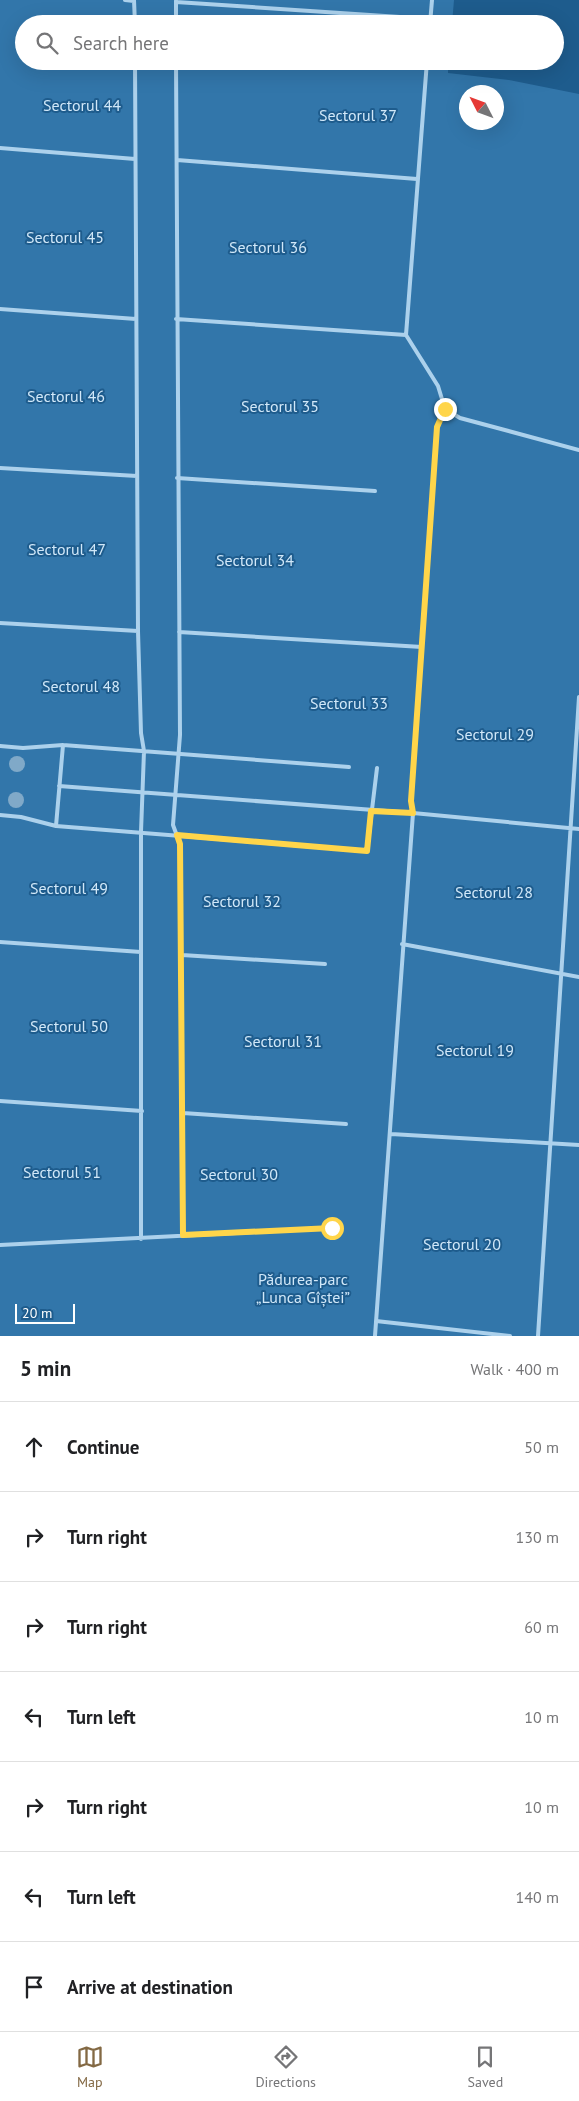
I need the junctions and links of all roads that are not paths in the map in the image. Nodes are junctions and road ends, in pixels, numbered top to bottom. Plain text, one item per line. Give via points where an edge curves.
1 (126, 0) edge
2 (134, 0) edge
3 (432, 0) edge
4 (176, 1) edge
5 (134, 15) edge
6 (176, 15) edge
7 (345, 15) edge
8 (431, 15) edge
9 (135, 70) edge
10 (176, 70) edge
11 (426, 70) edge
12 (0, 148) edge
13 (135, 159) junction
14 (177, 160) junction
15 (417, 180) junction
16 (0, 309) edge
17 (136, 319) junction
18 (176, 319) junction
19 (406, 335) junction
20 (445, 409) junction
21 (579, 450) edge
22 (0, 468) edge
23 (137, 476) junction
24 (178, 478) junction
25 (375, 491) dead end
26 (0, 623) edge
27 (138, 631) junction
28 (178, 632) junction
29 (422, 647) junction
30 (579, 697) edge
31 (63, 745) junction
32 (0, 746) edge
33 (144, 751) junction
34 (178, 754) junction
35 (349, 767) dead end
36 (378, 768) dead end
37 (60, 786) junction
38 (142, 792) junction
39 (175, 795) junction
40 (371, 811) junction
41 (413, 813) junction
42 (0, 815) edge
43 (56, 826) junction
44 (570, 829) junction
45 (579, 829) edge
46 (141, 832) junction
47 (177, 835) junction
48 (0, 942) edge
49 (402, 944) junction
50 (141, 952) junction
51 (182, 955) junction
52 (325, 964) dead end
53 (560, 974) junction
54 (579, 977) edge
55 (0, 1101) edge
56 (142, 1111) junction
57 (183, 1113) junction
58 (346, 1124) dead end
59 (391, 1134) junction
60 (549, 1143) junction
61 (579, 1145) edge
62 (332, 1228) dead end
63 (183, 1235) junction
64 (141, 1239) junction
65 (0, 1245) edge
66 (376, 1321) junction
67 (375, 1336) edge
68 (510, 1336) edge
69 (538, 1336) edge

1 - 2 lane
2 - 5 lane
3 - 8 lane
4 - 6 lane
4 - 7 lane
9 - 13 lane
10 - 14 lane
11 - 15 lane
12 - 13 lane
13 - 17 lane
14 - 15 lane
14 - 18 lane
15 - 19 lane
16 - 17 lane
17 - 23 lane
18 - 19 lane
18 - 24 lane
19 - 20 lane via 438,386
20 - 21 lane via 460,418
20 - 29 lane via 437,427
22 - 23 lane
23 - 27 lane
24 - 25 lane
24 - 28 lane
26 - 27 lane
27 - 33 lane
28 - 29 lane
28 - 34 lane
29 - 41 lane via 411,801
30 - 44 lane
31 - 32 lane
31 - 33 lane
31 - 37 lane
33 - 34 lane
33 - 38 lane
34 - 35 lane
34 - 39 lane
36 - 40 lane via 376,796
37 - 38 lane
37 - 43 lane
38 - 39 lane
38 - 46 lane
39 - 40 lane
39 - 47 lane via 173,824
40 - 41 lane
40 - 47 lane via 367,851
41 - 44 lane
41 - 49 lane
42 - 43 lane
43 - 46 lane
44 - 45 lane
44 - 53 lane
46 - 47 lane
46 - 50 lane
47 - 51 lane via 180,844
48 - 50 lane
49 - 53 lane
49 - 59 lane
50 - 56 lane
51 - 52 lane
51 - 57 lane
53 - 54 lane
53 - 60 lane
55 - 56 lane
56 - 64 lane
57 - 58 lane
57 - 63 lane
59 - 60 lane
59 - 66 lane
60 - 61 lane
60 - 69 lane
62 - 63 lane
63 - 64 lane
64 - 65 lane
66 - 67 lane
66 - 68 lane

